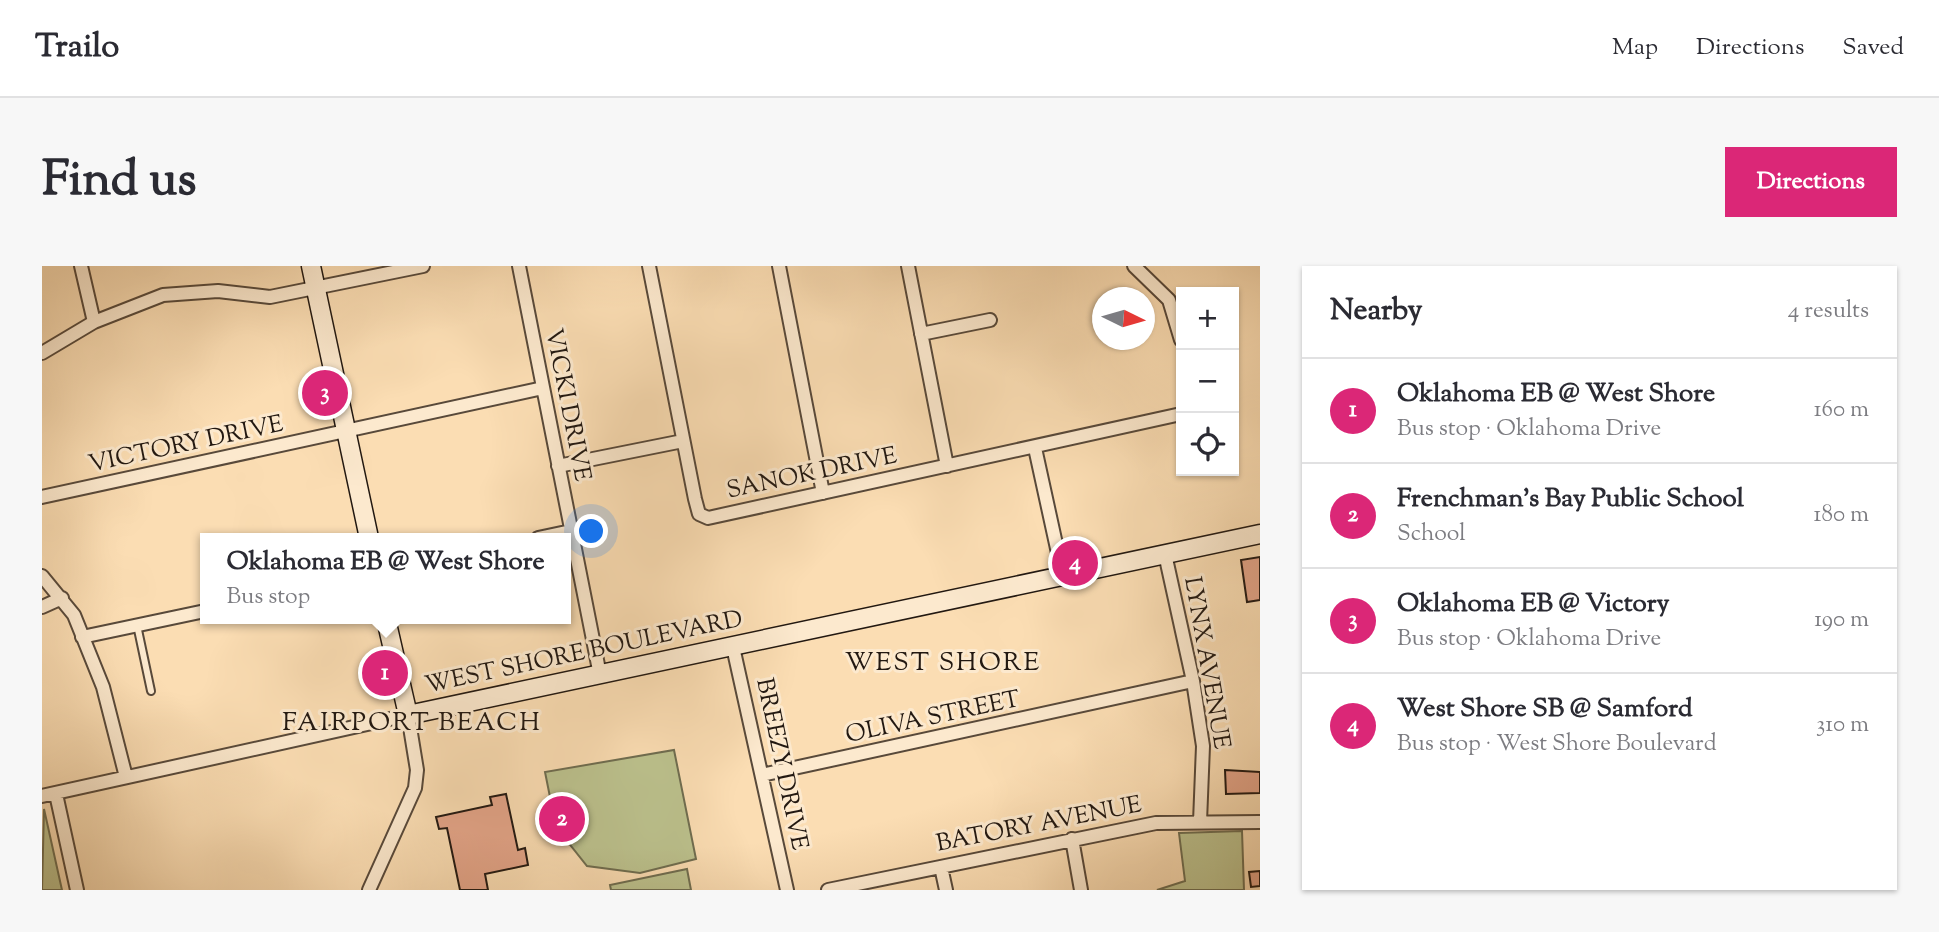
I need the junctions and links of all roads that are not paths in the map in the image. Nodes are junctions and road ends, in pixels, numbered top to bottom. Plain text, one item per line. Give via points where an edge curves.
1 (81, 266) edge
2 (311, 266) edge
3 (423, 266) edge
4 (519, 266) edge
5 (649, 266) edge
6 (779, 266) edge
7 (908, 266) edge
8 (1134, 266) edge
9 (316, 289) junction
10 (989, 320) dead end
11 (94, 322) junction
12 (1176, 323) edge
13 (921, 334) junction
14 (42, 353) edge
15 (543, 388) junction
16 (1176, 415) edge
17 (346, 431) junction
18 (683, 441) junction
19 (1035, 447) junction
20 (558, 466) junction
21 (947, 466) junction
22 (823, 493) junction
23 (42, 497) edge
24 (571, 531) junction
25 (368, 533) edge
26 (562, 533) edge
27 (1260, 534) edge
28 (1165, 554) junction
29 (42, 576) edge
30 (1063, 576) junction
31 (62, 598) junction
32 (42, 607) edge
33 (200, 612) edge
34 (387, 624) edge
35 (137, 625) junction
36 (82, 637) junction
37 (733, 647) junction
38 (600, 675) junction
39 (1193, 681) junction
40 (151, 691) dead end
41 (408, 715) junction
42 (762, 775) junction
43 (126, 777) junction
44 (56, 794) junction
45 (42, 796) edge
46 (1200, 822) junction
47 (1260, 822) edge
48 (1072, 839) junction
49 (941, 867) junction
50 (78, 890) edge
51 (369, 890) edge
52 (786, 890) edge
53 (828, 890) edge
54 (946, 890) edge
55 (1081, 890) edge

1 - 11 street
2 - 9 street
3 - 9 street
4 - 15 street, VICKI DRIVE
5 - 18 street, SANOK DRIVE
6 - 22 street
7 - 13 street
8 - 12 street via 1169,300
9 - 11 street via 270,297 218,291 163,295
9 - 17 street
10 - 13 street
11 - 14 street
13 - 21 street
15 - 17 street, VICTORY DRIVE
15 - 20 street, VICKI DRIVE
16 - 19 street, SANOK DRIVE
17 - 23 street, VICTORY DRIVE
17 - 25 street
18 - 20 street
18 - 22 street, SANOK DRIVE via 699,514 708,518
19 - 21 street, SANOK DRIVE
19 - 30 street
20 - 24 street, VICKI DRIVE
21 - 22 street, SANOK DRIVE
24 - 26 street
24 - 38 street, VICKI DRIVE
27 - 28 street, WEST SHORE BOULEVARD
28 - 30 street, WEST SHORE BOULEVARD
28 - 39 street, LYNX AVENUE
29 - 31 street
30 - 37 street, WEST SHORE BOULEVARD
31 - 32 street
31 - 36 street
33 - 35 street
34 - 41 street
35 - 36 street
35 - 40 lane
36 - 43 street via 103,687
37 - 38 street, WEST SHORE BOULEVARD
37 - 42 street, BREEZY DRIVE
38 - 41 street, WEST SHORE BOULEVARD
39 - 42 street, OLIVA STREET
39 - 46 street, LYNX AVENUE via 1203,746
41 - 43 street, WEST SHORE BOULEVARD
41 - 51 street via 417,769 415,788
42 - 52 street, BREEZY DRIVE
43 - 44 street, WEST SHORE BOULEVARD
44 - 45 street, WEST SHORE BOULEVARD
44 - 50 street
46 - 47 street, BATORY AVENUE
46 - 48 street, BATORY AVENUE via 1156,823
48 - 49 street, BATORY AVENUE
48 - 55 street
49 - 53 street, BATORY AVENUE
49 - 54 street

